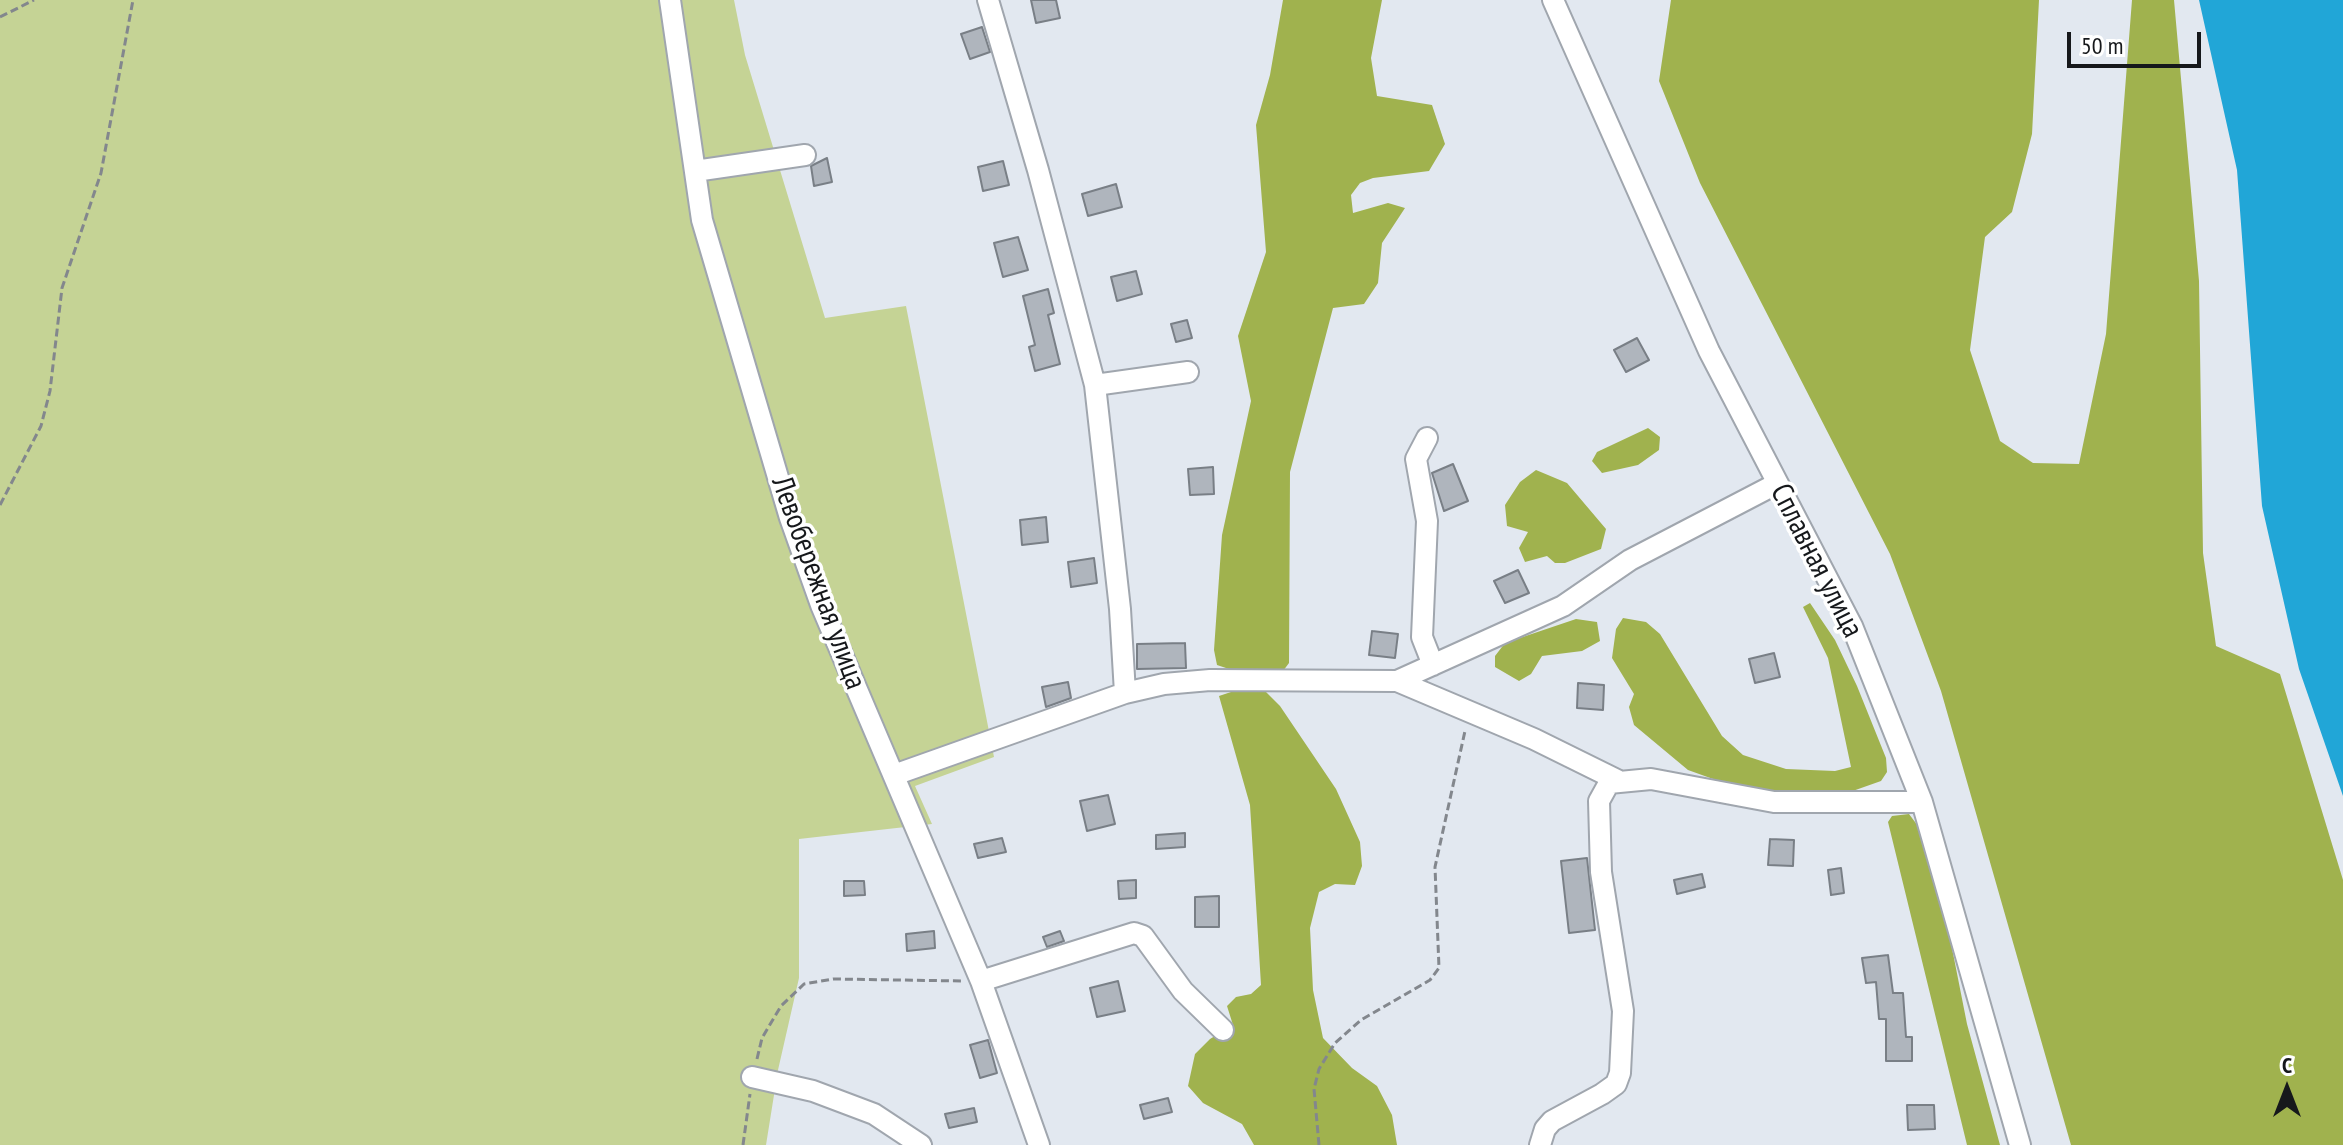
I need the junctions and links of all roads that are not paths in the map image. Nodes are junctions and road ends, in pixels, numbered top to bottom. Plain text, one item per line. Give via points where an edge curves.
1 (670, 0) edge
2 (988, 0) edge
3 (1553, 0) edge
4 (805, 155) dead end
5 (695, 171) junction
6 (1188, 372) dead end
7 (1095, 385) junction
8 (1427, 438) dead end
9 (1776, 484) junction
10 (1433, 665) junction
11 (1397, 681) junction
12 (1125, 693) junction
13 (894, 775) junction
14 (1617, 780) junction
15 (1922, 802) junction
16 (981, 981) junction
17 (1223, 1030) dead end
18 (752, 1077) road end
19 (921, 1145) edge
20 (1039, 1145) edge
21 (1540, 1145) edge
22 (2020, 1145) edge

1 - 5 street, Левобережная улица
2 - 7 street
3 - 9 street, Сплавная улица via 1709,351
4 - 5 street
5 - 13 street, Левобережная улица via 702,220 790,518
6 - 7 street
7 - 12 street
8 - 10 street via 1416,459 1427,521 1422,637
9 - 10 street via 1630,560 1563,606
9 - 15 street, Сплавная улица via 1852,626
10 - 11 street
11 - 12 street via 1210,680
11 - 14 street
12 - 13 street
13 - 16 street, Левобережная улица
14 - 15 street via 1651,779 1774,802
14 - 21 street via 1605,787 1599,801 1601,872 1623,1011 1620,1073 1616,1084 1602,1094 1552,1121
15 - 22 street, Сплавная улица
16 - 17 street via 1134,933 1143,936 1183,991
16 - 20 street, Левобережная улица
18 - 19 street via 813,1091 874,1114

